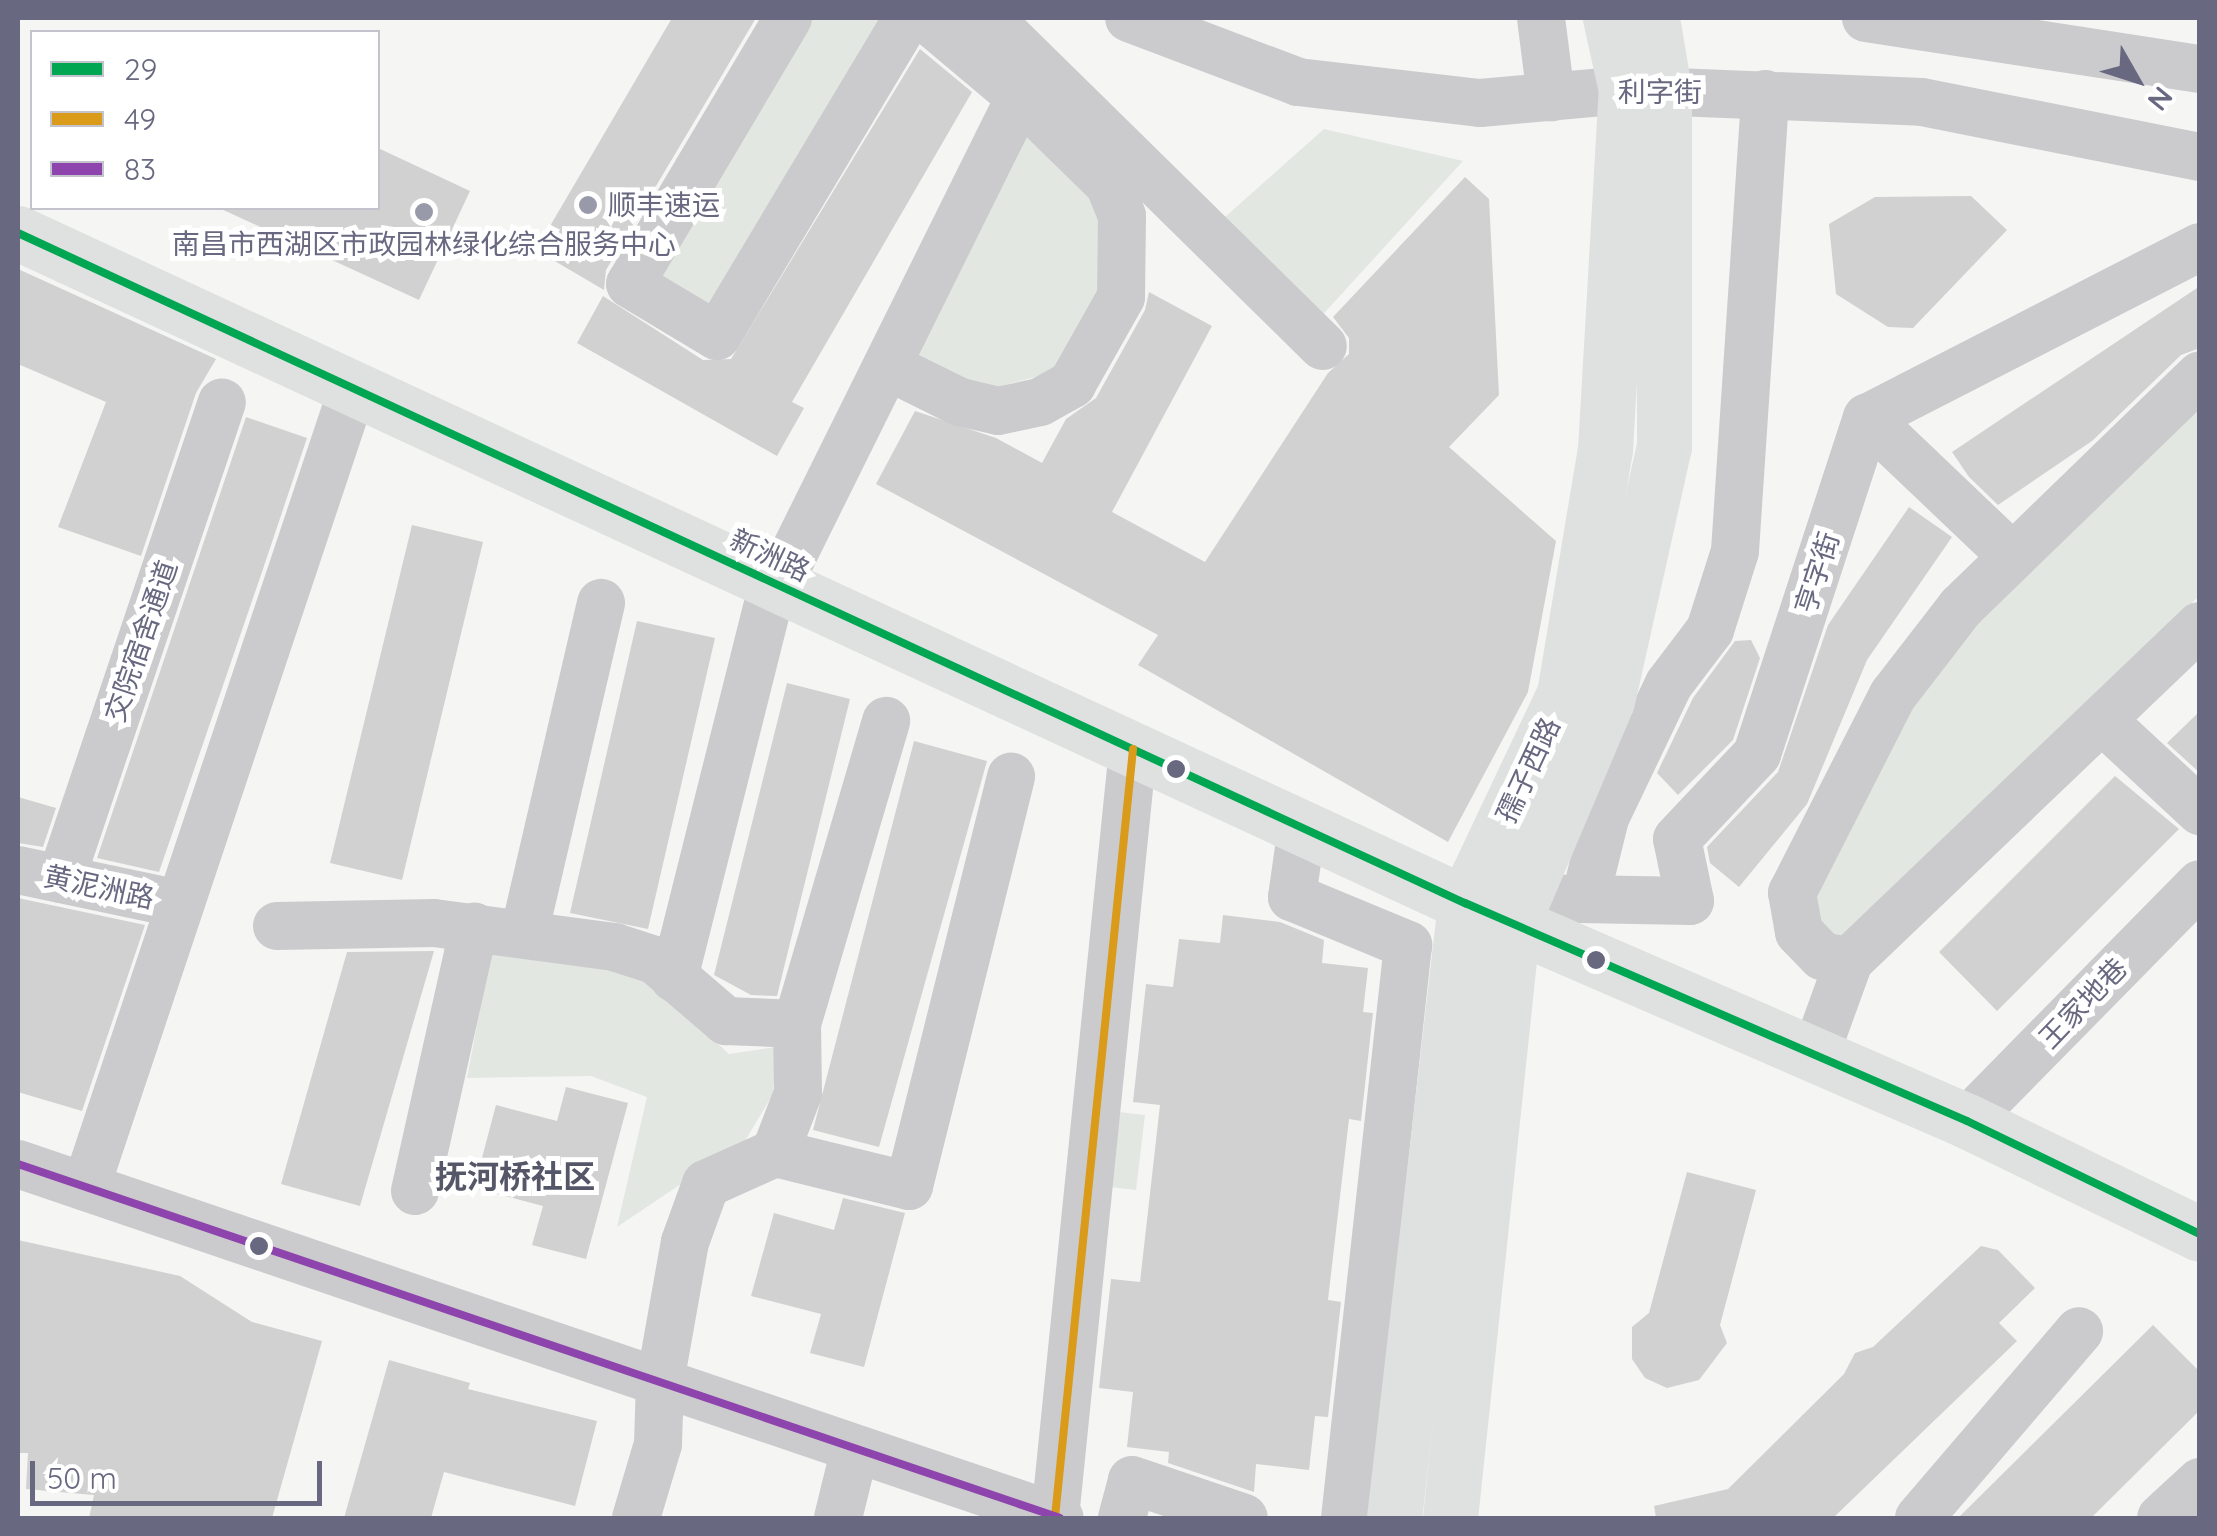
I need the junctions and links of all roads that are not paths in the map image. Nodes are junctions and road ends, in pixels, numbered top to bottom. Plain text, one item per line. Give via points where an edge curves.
1 (788, 18) edge
2 (906, 18) edge
3 (926, 18) edge
4 (989, 18) edge
5 (1129, 18) edge
6 (1541, 18) edge
7 (1610, 18) edge
8 (1652, 18) edge
9 (1866, 18) edge
10 (2200, 69) edge
11 (1645, 90) junction
12 (1764, 94) junction
13 (1020, 97) junction
14 (1550, 97) junction
15 (2200, 157) edge
16 (18, 208) edge
17 (18, 233) edge
18 (2200, 247) edge
19 (1323, 346) dead end
20 (887, 366) junction
21 (2200, 374) edge
22 (353, 388) junction
23 (222, 402) dead end
24 (1867, 418) junction
25 (2012, 556) junction
26 (781, 573) junction
27 (601, 604) dead end
28 (2200, 626) edge
29 (886, 720) dead end
30 (2102, 720) junction
31 (1133, 749) junction
32 (1011, 776) dead end
33 (2200, 811) edge
34 (1302, 828) junction
35 (39, 875) edge
36 (2200, 884) edge
37 (1585, 899) junction
38 (1494, 901) junction
39 (180, 904) junction
40 (277, 926) dead end
41 (474, 927) junction
42 (524, 934) junction
43 (1849, 961) junction
44 (674, 978) junction
45 (797, 1024) junction
46 (1815, 1055) junction
47 (1967, 1121) junction
48 (775, 1153) junction
49 (18, 1164) edge
50 (86, 1187) junction
51 (415, 1191) dead end
52 (1403, 1231) junction
53 (2200, 1234) edge
54 (2079, 1331) dead end
55 (660, 1382) junction
56 (855, 1448) junction
57 (2200, 1482) edge
58 (636, 1518) edge
59 (838, 1518) edge
60 (1058, 1518) edge
61 (1122, 1518) edge
62 (1244, 1518) edge
63 (1345, 1518) edge
64 (1394, 1518) edge
65 (1450, 1518) edge
66 (1919, 1518) edge
67 (2161, 1518) edge

1 - 2 street via 630,284 717,336
3 - 13 street
4 - 19 street
5 - 14 street, 利字街 via 1298,82 1480,102
6 - 14 street
7 - 11 main road, 孺子西路
8 - 11 main road, 孺子西路
9 - 10 street
11 - 12 street, 利字街
11 - 14 street, 利字街
11 - 38 main road, 孺子西路 via 1664,447 1607,701
12 - 15 street, 利字街 via 1922,102
12 - 37 street via 1735,550 1710,630 1669,684 1605,818
13 - 20 street
13 - 20 street via 1109,184 1122,216 1121,297 1072,384 1040,402 998,410 960,402
16 - 26 main road, 新洲路
17 - 22 main road, 新洲路
18 - 24 street
20 - 26 street
21 - 25 street
22 - 26 main road, 新洲路
22 - 39 street
23 - 35 street, 交院宿舍通道
24 - 25 street
24 - 37 street, 亨字街 via 1757,754 1677,839 1690,901
25 - 43 street via 1961,607 1893,695 1792,893 1798,932 1822,956
26 - 31 main road, 新洲路
26 - 38 main road, 新洲路
26 - 44 street
27 - 42 street
28 - 30 street
29 - 45 street
30 - 33 street
30 - 43 street
31 - 34 main road, 新洲路
31 - 60 street
32 - 48 street via 909,1186
34 - 38 main road, 新洲路
34 - 52 street via 1292,897 1408,945
35 - 39 street, 黄泥洲路
36 - 47 street, 王家地巷
37 - 38 street, 亨字街
38 - 46 main road, 新洲路
38 - 52 main road, 孺子西路
38 - 65 main road, 孺子西路
39 - 50 street
40 - 41 street via 323,920
41 - 42 street
41 - 51 street
42 - 44 street via 614,947 655,960
43 - 46 street
44 - 45 street via 726,1020
45 - 48 street via 798,1093
46 - 47 main road, 新洲路
47 - 53 main road, 新洲路
48 - 55 street via 706,1184 684,1242
49 - 50 street
50 - 55 street
52 - 63 street
52 - 64 main road, 孺子西路
54 - 66 street
55 - 56 street
55 - 58 street via 658,1444
56 - 59 street
56 - 60 street
57 - 67 street
61 - 62 street via 1132,1480

